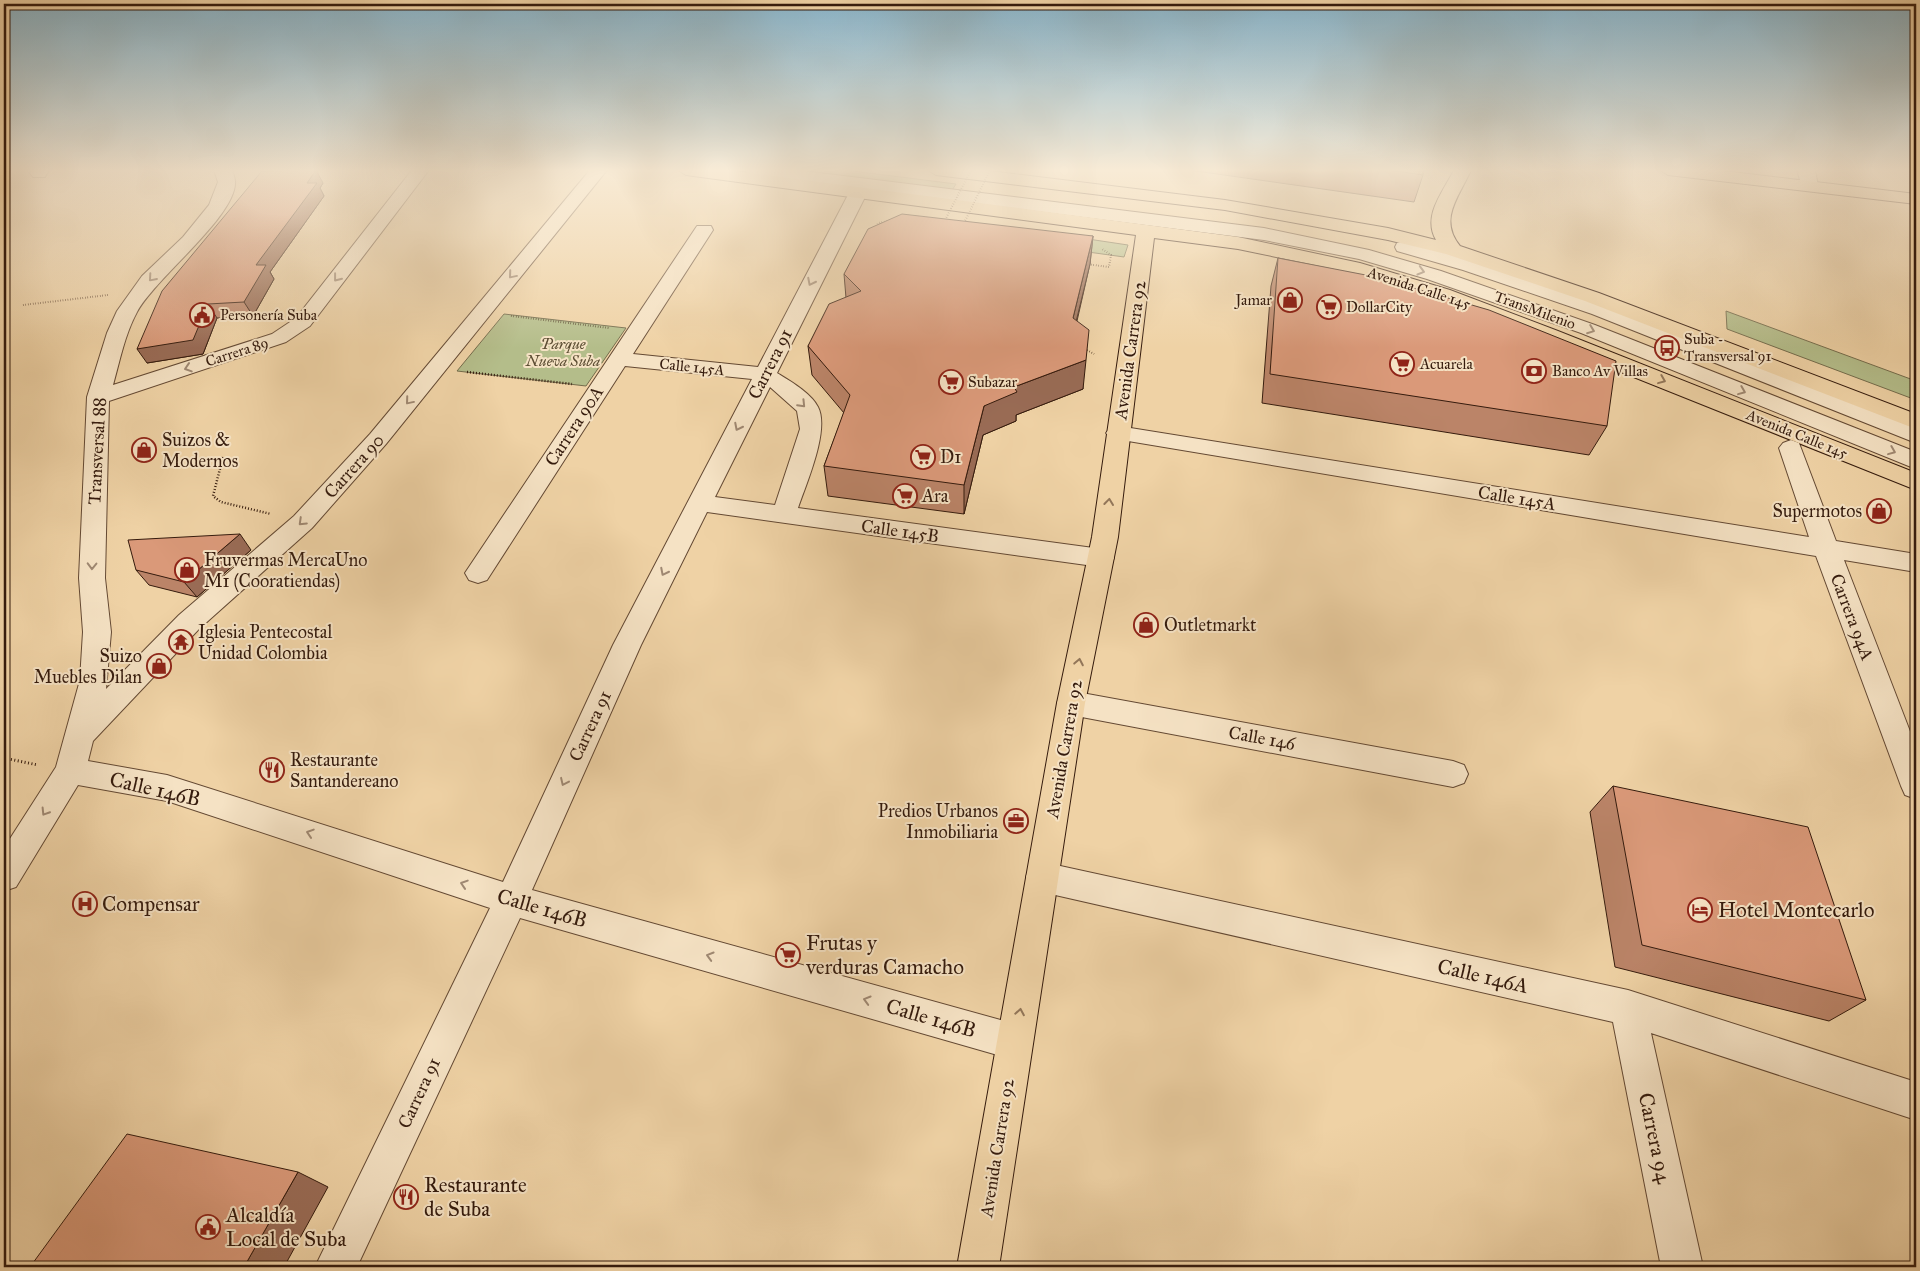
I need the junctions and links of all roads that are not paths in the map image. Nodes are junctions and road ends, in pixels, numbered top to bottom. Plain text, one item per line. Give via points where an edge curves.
1 (199, 229) edge
2 (374, 229) edge
3 (550, 229) edge
4 (837, 229) edge
5 (1142, 229) edge
6 (1226, 229) edge
7 (1314, 229) edge
8 (1362, 229) edge
9 (1410, 229) edge
10 (1440, 229) edge
11 (704, 230) dead end
12 (1146, 230) junction
13 (1388, 234) junction
14 (1453, 250) junction
15 (619, 359) junction
16 (764, 374) junction
17 (98, 397) junction
18 (1916, 422) edge
19 (1118, 433) junction
20 (1916, 436) edge
21 (1791, 448) dead end
22 (1916, 461) edge
23 (1916, 482) edge
24 (700, 503) junction
25 (784, 514) junction
26 (1826, 548) junction
27 (1101, 558) junction
28 (1916, 563) edge
29 (478, 573) dead end
30 (1071, 703) junction
31 (80, 735) junction
32 (70, 770) junction
33 (1453, 774) dead end
34 (1916, 786) edge
35 (4, 876) edge
36 (1042, 877) junction
37 (511, 900) junction
38 (1628, 1008) junction
39 (1014, 1042) junction
40 (1916, 1101) edge
41 (336, 1267) edge
42 (978, 1267) edge
43 (1682, 1267) edge

1 -> 17 street, Transversal 88 via 159,269 128,311 117,333
2 -> 17 street, Carrera 89 via 303,322 279,338
3 -> 31 street, Carrera 90 via 378,439 303,522 189,622
4 -> 16 street, Carrera 91
5 - 12 main road, Avenida Calle 145
6 -> 22 street, TransMilenio via 1362,254 1434,275 1588,329
7 - 20 street, TransMilenio via 1374,239 1450,260 1595,308
8 - 13 main road
9 - 13 main road
10 - 14 main road
11 - 15 street, Carrera 90A
12 - 19 main road, Avenida Carrera 92
12 -> 23 main road, Avenida Calle 145 via 1281,251 1412,284 1542,332
13 - 14 main road
14 - 18 main road via 1601,301
15 - 16 street, Calle 145A
15 - 29 street, Carrera 90A
16 -> 24 street, Carrera 91
16 -> 25 street via 801,402 810,417 811,429
17 -> 31 street, Transversal 88 via 92,578 96,642 94,680
19 - 26 street, Calle 145A
27 -> 19 main road, Avenida Carrera 92
21 - 26 street, Carrera 94A
24 - 25 street, Calle 145B
24 -> 37 street, Carrera 91 via 627,645
25 - 27 street, Calle 145B
26 - 28 street, Calle 145A
26 - 34 street, Carrera 94A
30 -> 27 main road, Avenida Carrera 92
30 - 33 street, Calle 146
30 - 36 main road, Avenida Carrera 92
31 - 32 street, Transversal 88
32 -> 35 street
37 -> 32 street, Calle 146B via 167,788
36 - 38 street, Calle 146A
39 -> 36 main road, Avenida Carrera 92
39 -> 37 street, Calle 146B
37 - 41 street, Carrera 91
38 - 40 street, Calle 146A
38 - 43 street, Carrera 94
39 - 42 main road, Avenida Carrera 92

